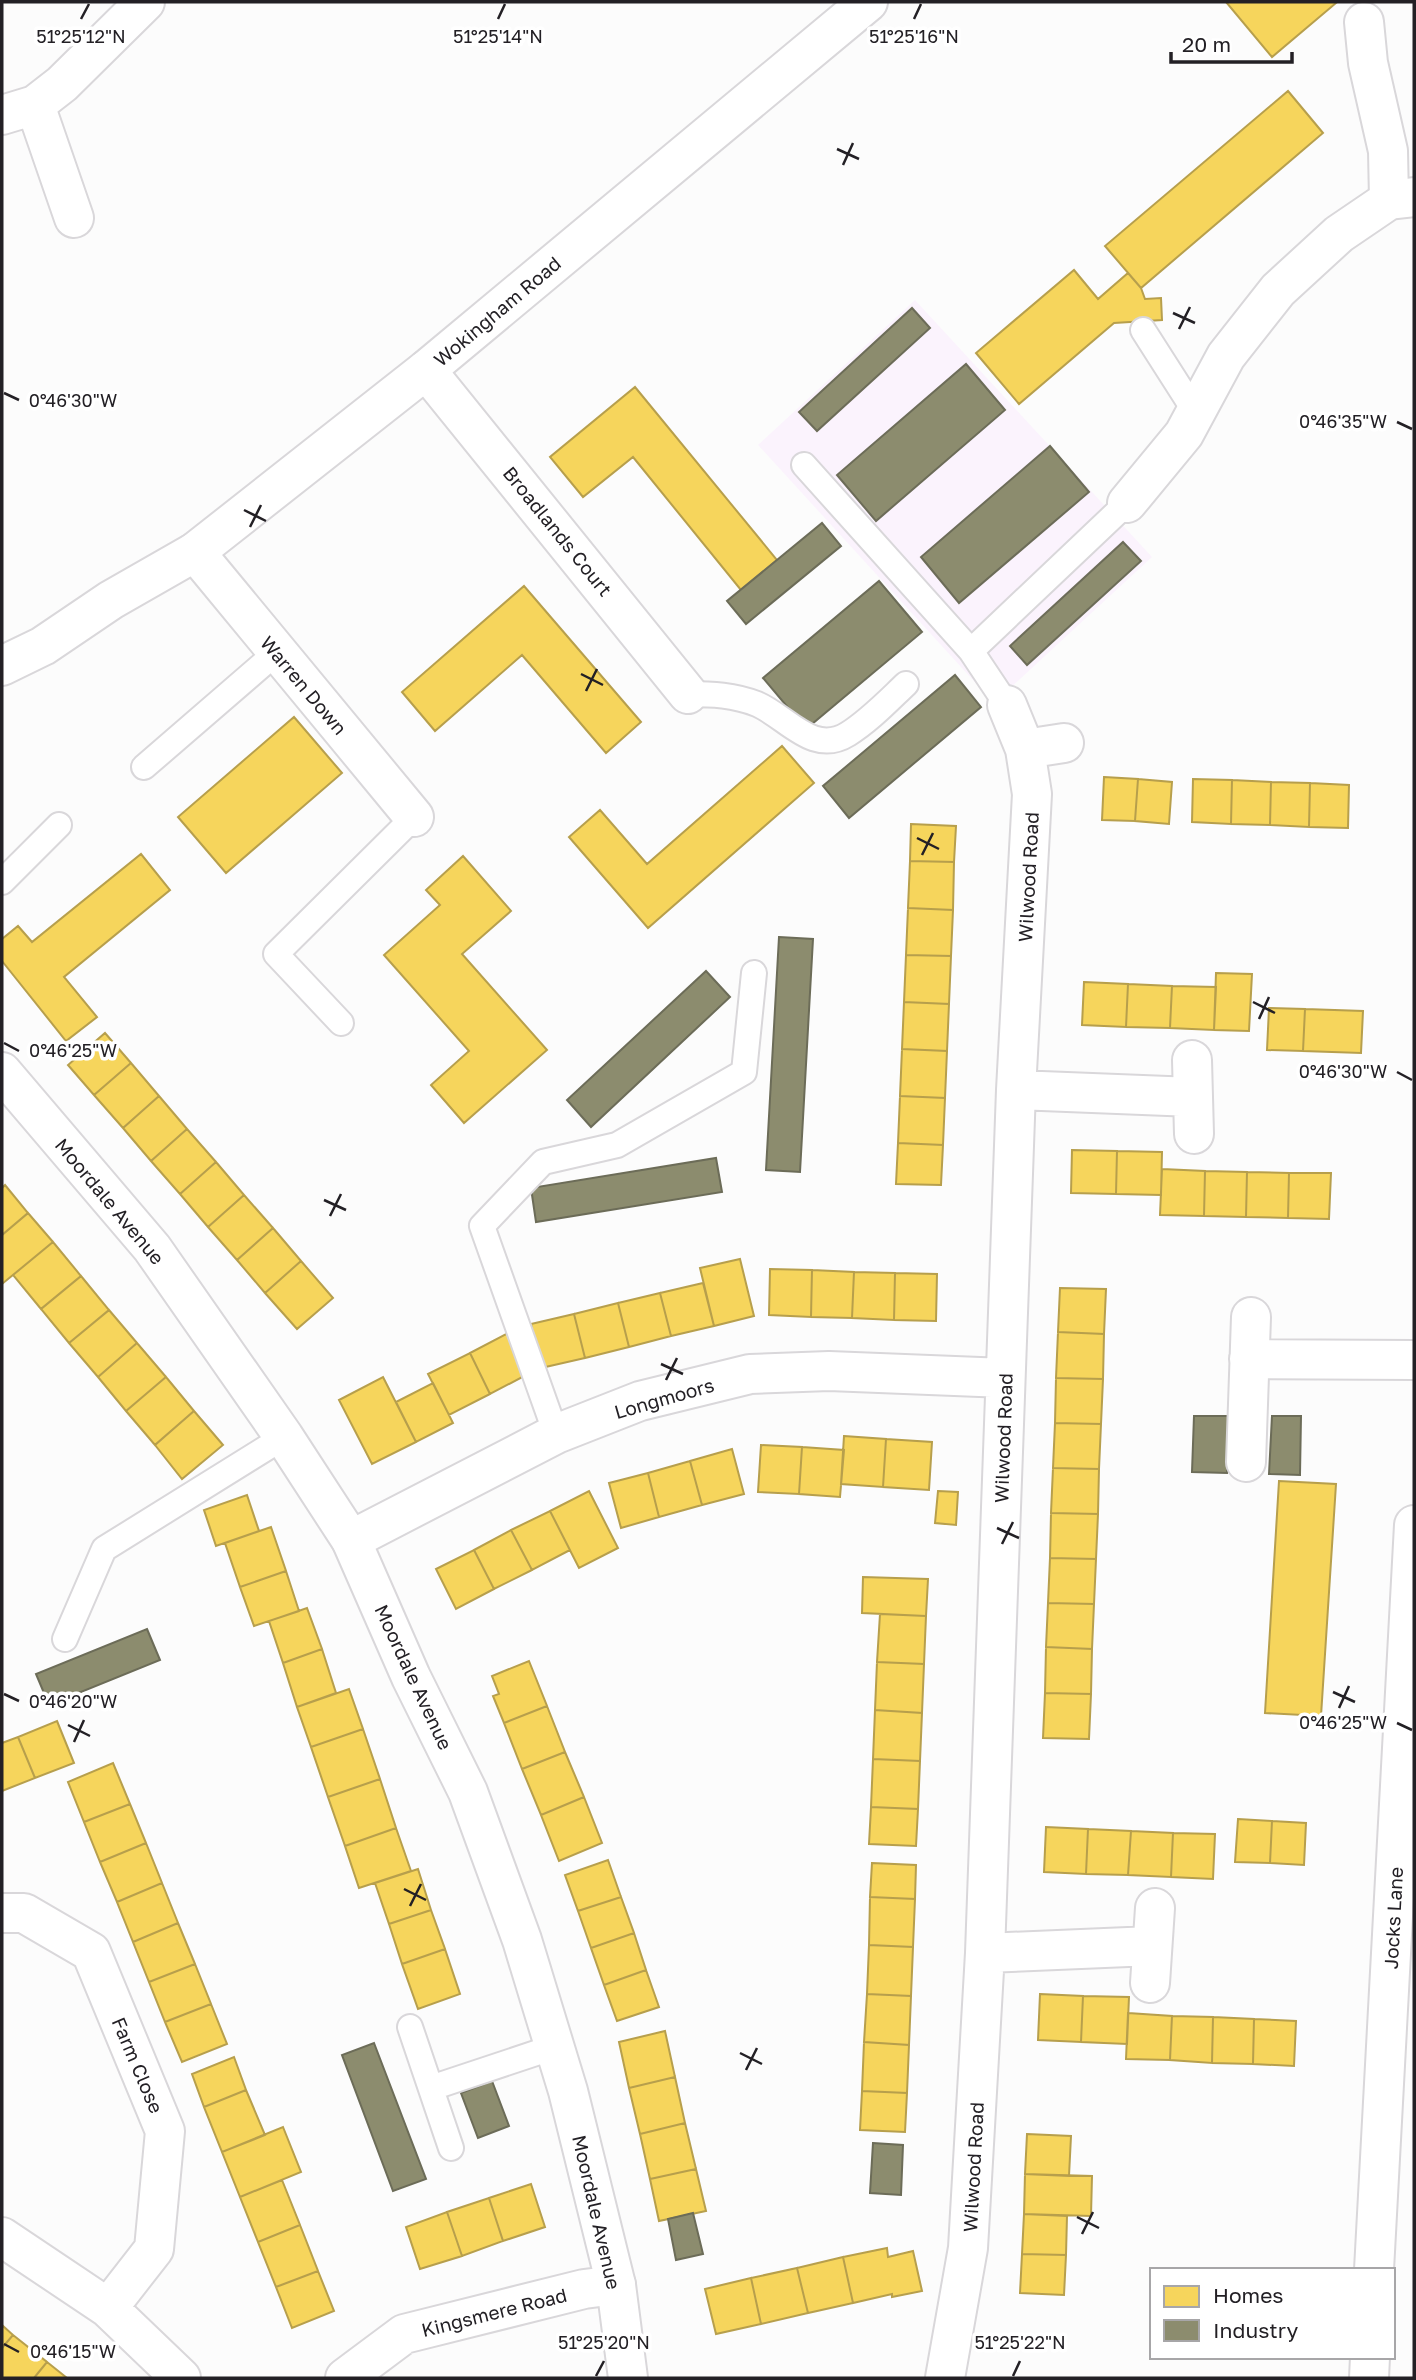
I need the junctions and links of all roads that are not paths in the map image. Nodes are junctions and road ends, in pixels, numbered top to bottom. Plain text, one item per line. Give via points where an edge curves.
1 (145, 2) edge
2 (868, 2) edge
3 (1364, 22) dead end
4 (18, 110) edge
5 (1402, 199) edge
6 (74, 218) dead end
7 (1143, 330) dead end
8 (426, 370) junction
9 (1196, 413) junction
10 (804, 465) dead end
11 (1127, 503) joint
12 (195, 552) junction
13 (111, 600) junction
14 (2, 648) edge
15 (277, 652) junction
16 (971, 652) junction
17 (2, 666) edge
18 (906, 684) dead end
19 (688, 694) joint
20 (1007, 705) joint
21 (1064, 743) dead end
22 (1024, 749) junction
23 (144, 766) dead end
24 (414, 817) joint
25 (59, 825) dead end
26 (2, 882) edge
27 (754, 972) dead end
28 (341, 1023) dead end
29 (2, 1072) edge
30 (1016, 1090) junction
31 (1194, 1134) dead end
32 (1251, 1317) dead end
33 (1249, 1359) junction
34 (1414, 1360) edge
35 (1004, 1378) junction
36 (556, 1434) junction
37 (284, 1437) junction
38 (1246, 1462) dead end
39 (1414, 1525) edge
40 (351, 1540) junction
41 (65, 1639) dead end
42 (1155, 1908) dead end
43 (2, 1913) edge
44 (1153, 1946) junction
45 (985, 1953) junction
46 (1150, 1983) dead end
47 (410, 2027) dead end
48 (554, 2047) junction
49 (431, 2088) junction
50 (451, 2148) dead end
51 (2, 2237) edge
52 (1374, 2268) edge
53 (615, 2285) junction
54 (108, 2308) junction
55 (1370, 2359) edge
56 (181, 2378) edge
57 (345, 2378) edge
58 (628, 2378) edge
59 (945, 2378) edge
60 (1369, 2378) edge

1 - 4 street via 62,84
2 - 8 street, Wokingham Road
3 - 5 street via 1368,63
4 - 6 street
5 - 9 street via 1339,234 1278,290 1226,356
7 - 9 lane
8 - 12 street, Wokingham Road
8 - 19 street, Broadlands Court
9 - 11 street
10 - 16 lane
11 - 16 lane
12 - 13 street, Wokingham Road
12 - 15 street, Warren Down
13 - 14 street, Wokingham Road
13 - 17 street, Wokingham Road via 43,646
15 - 23 lane
15 - 24 street, Warren Down
16 - 20 lane
18 - 19 lane via 847,735 817,741 757,705 720,694
20 - 22 street, Wilwood Road
21 - 22 street
22 - 30 street, Wilwood Road via 1032,794
24 - 28 lane via 276,954
25 - 26 lane
27 - 36 lane via 744,1072 617,1145 543,1162 482,1226
29 - 37 street, Moordale Avenue via 152,1248
30 - 31 street via 1192,1079
30 - 35 street, Wilwood Road
32 - 33 street
33 - 34 street
33 - 38 street
35 - 36 street, Longmoors via 829,1371 750,1374 640,1401
35 - 45 street, Wilwood Road
36 - 40 street, Longmoors
37 - 40 street, Moordale Avenue
37 - 41 lane via 104,1549
39 - 52 street, Jocks Lane
40 - 48 street, Moordale Avenue via 468,1792 522,1940
42 - 44 street
43 - 54 street, Farm Close via 24,1913 91,1952 165,2132 154,2249
44 - 45 street
44 - 46 street
45 - 59 street, Wilwood Road via 968,2248
47 - 49 lane
48 - 49 lane
48 - 53 street, Moordale Avenue
49 - 50 lane
51 - 54 street
53 - 57 street, Kingsmere Road via 404,2334
53 - 58 street, Moordale Avenue
54 - 56 street
55 - 60 street

